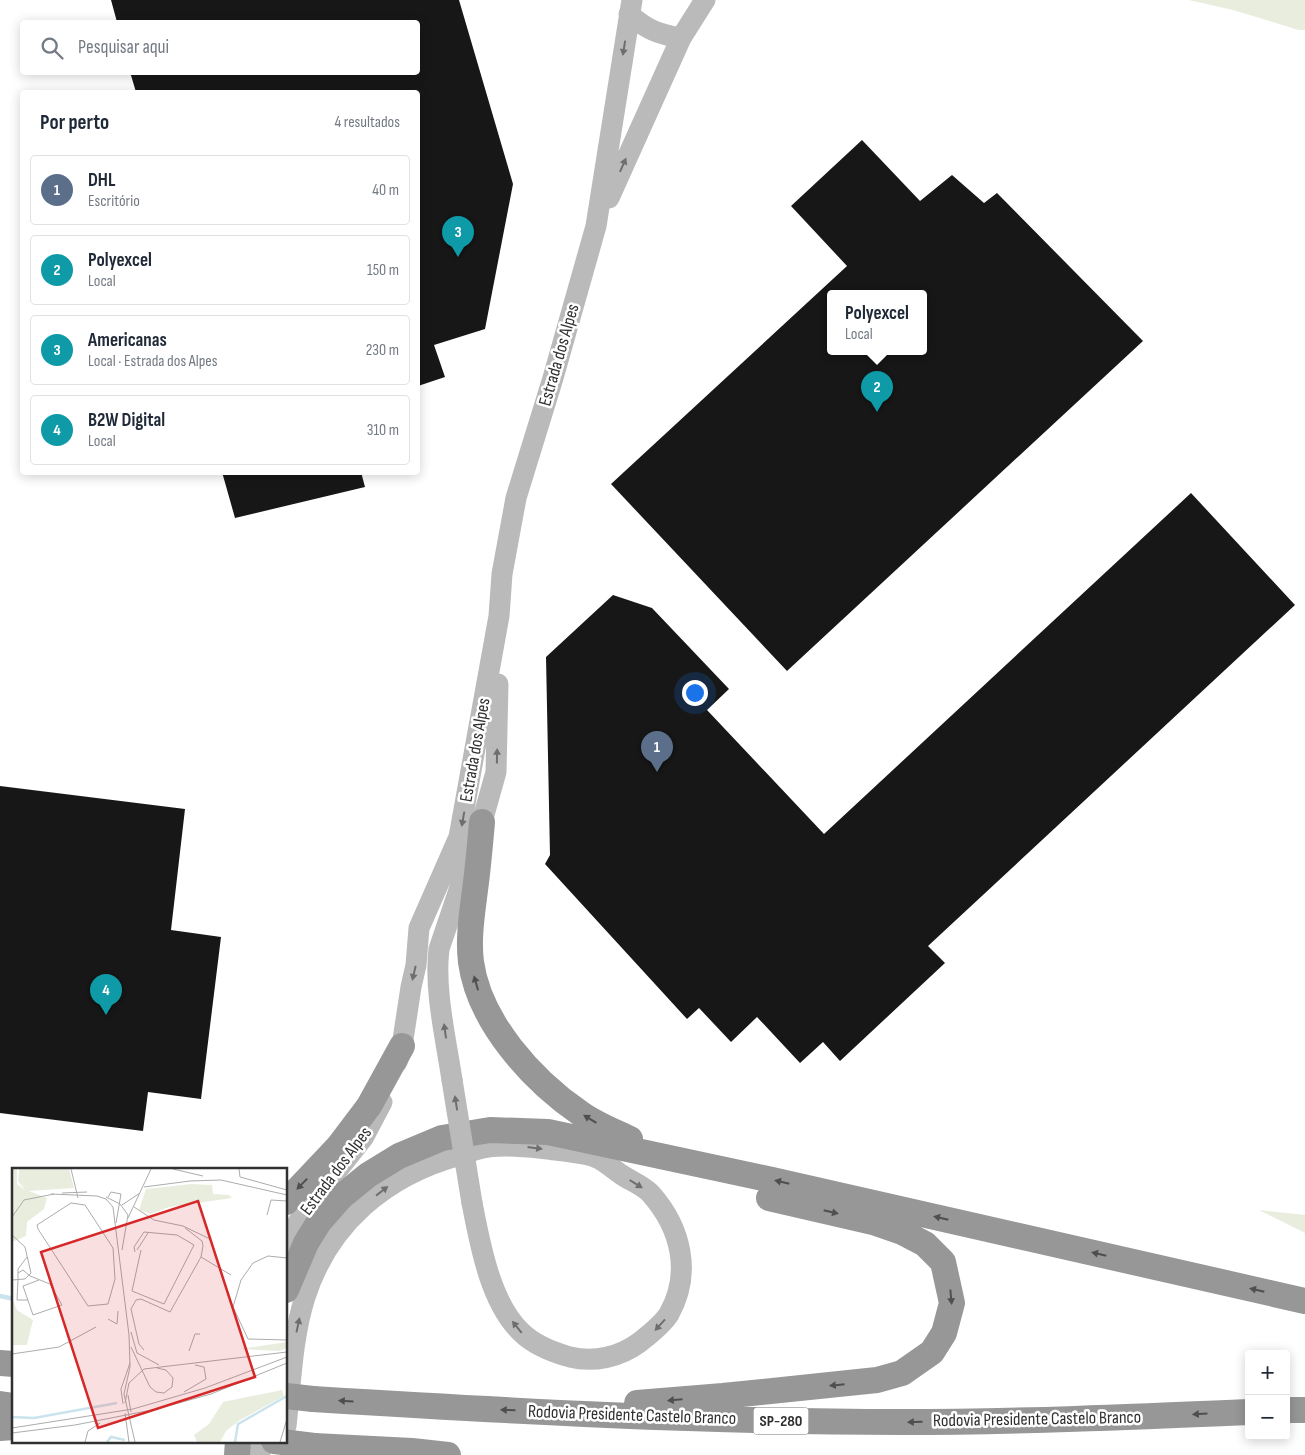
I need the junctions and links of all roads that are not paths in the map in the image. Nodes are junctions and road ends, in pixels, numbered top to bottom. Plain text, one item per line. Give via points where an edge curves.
1 (705, 0) edge
2 (631, 7) edge
3 (681, 38) junction
4 (596, 226) junction
5 (500, 616) junction
6 (482, 822) junction
7 (402, 1046) junction
8 (596, 1156) junction
9 (681, 1162) junction
10 (288, 1200) edge
11 (288, 1240) edge
12 (288, 1285) edge
13 (1305, 1301) edge
14 (288, 1396) edge
15 (288, 1408) edge
16 (1290, 1410) edge
17 (1305, 1410) edge
18 (534, 1411) junction
19 (1245, 1412) edge
20 (238, 1442) edge
21 (261, 1442) edge
22 (282, 1442) edge
23 (284, 1442) edge
24 (237, 1455) edge
25 (260, 1455) edge
26 (283, 1455) edge
27 (448, 1455) edge

1 - 3 main road, Estrada dos Alpes
2 - 3 main road via 642,26
2 -> 4 main road, Estrada dos Alpes
4 -> 3 main road, Estrada dos Alpes
4 - 5 main road, Estrada dos Alpes via 516,498 502,574
6 -> 5 main road via 496,772
5 -> 7 main road, Estrada dos Alpes via 459,837 419,928
8 -> 6 main road, bridge via 649,1192 668,1216 679,1243 681,1268 677,1294 668,1315 652,1332 626,1351 599,1359 581,1360 537,1344 521,1332 509,1316 490,1277 472,1203 437,964 439,949
9 -> 6 highway via 605,1128 580,1113 532,1072 489,1015 477,989 471,962 471,918
7 -> 10 highway via 364,1113 338,1147
7 - 11 main road, Estrada dos Alpes via 392,1079 363,1138 304,1212
15 -> 8 main road via 297,1328 305,1296 322,1259 347,1221 385,1187 415,1170 488,1147 530,1146
8 -> 18 highway via 873,1222 902,1232 925,1244 943,1262 952,1303 949,1318 932,1352 902,1373 877,1380
9 - 12 highway via 548,1132 490,1130 442,1138 399,1156 341,1197 306,1242
13 -> 9 highway
18 -> 14 highway, Rodovia Presidente Castelo Branco / SP-280, bridge
16 - 17 highway
19 -> 18 highway, Rodovia Presidente Castelo Branco / SP-280 via 901,1422 655,1418
20 - 24 highway
21 - 25 main road
22 - 27 highway, bridge
23 - 26 main road

